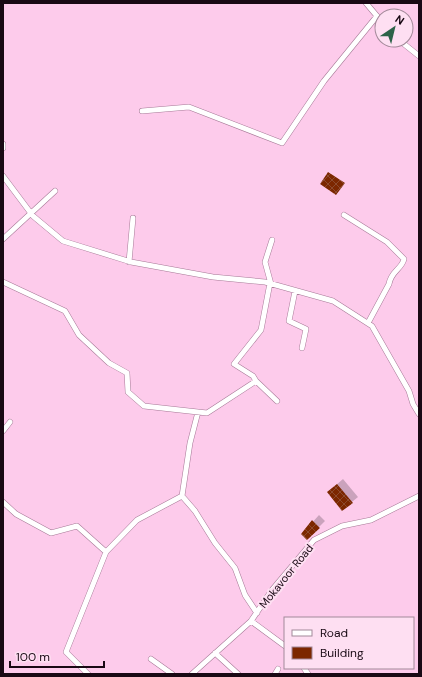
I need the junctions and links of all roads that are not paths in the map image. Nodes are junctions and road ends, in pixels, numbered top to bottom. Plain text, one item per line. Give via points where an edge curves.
1 (366, 3) edge
2 (374, 12) edge
3 (374, 20) edge
4 (409, 48) edge
5 (419, 56) edge
6 (142, 111) dead end
7 (3, 144) edge
8 (3, 148) edge
9 (3, 176) edge
10 (55, 191) dead end
11 (30, 212) junction
12 (344, 214) dead end
13 (133, 218) dead end
14 (3, 239) edge
15 (272, 240) dead end
16 (129, 262) junction
17 (3, 282) edge
18 (270, 284) junction
19 (295, 291) junction
20 (368, 323) junction
21 (302, 348) dead end
22 (256, 381) junction
23 (276, 402) dead end
24 (198, 412) junction
25 (419, 414) edge
26 (10, 422) dead end
27 (3, 431) edge
28 (182, 496) junction
29 (419, 496) edge
30 (3, 502) edge
31 (106, 552) junction
32 (257, 613) junction
33 (251, 621) junction
34 (284, 645) edge
35 (215, 653) junction
36 (151, 659) dead end
37 (278, 668) dead end
38 (88, 674) edge
39 (172, 674) edge
40 (193, 674) edge
41 (238, 674) edge
42 (275, 674) edge

1 - 2 street
3 - 6 street via 324,81 282,143 189,107
4 - 5 street
7 - 8 street
9 - 11 street
10 - 11 street
11 - 14 street
11 - 16 street via 63,241
12 - 20 street via 387,242 404,259 390,277 389,284
13 - 16 street
15 - 18 street via 265,262
16 - 18 street
17 - 24 street via 65,311 79,335 109,363 127,373 128,392 144,406
18 - 19 street
18 - 22 street via 261,330 234,364 253,376
19 - 20 street via 333,302
19 - 21 street via 289,321 306,329
20 - 25 street via 392,359
22 - 23 street
22 - 24 street via 207,413
24 - 28 street via 190,443
26 - 27 street
28 - 31 street via 138,520
28 - 32 street via 235,568 244,595
29 - 32 street, Mokavoor Road via 371,520 342,526 314,540 272,590
30 - 31 street via 16,514 51,533 77,526
31 - 38 street via 66,652
32 - 33 street, Mokavoor Road
33 - 34 street
33 - 35 street, Mokavoor Road
35 - 40 street, Mokavoor Road
35 - 41 street
36 - 39 street
37 - 42 street

